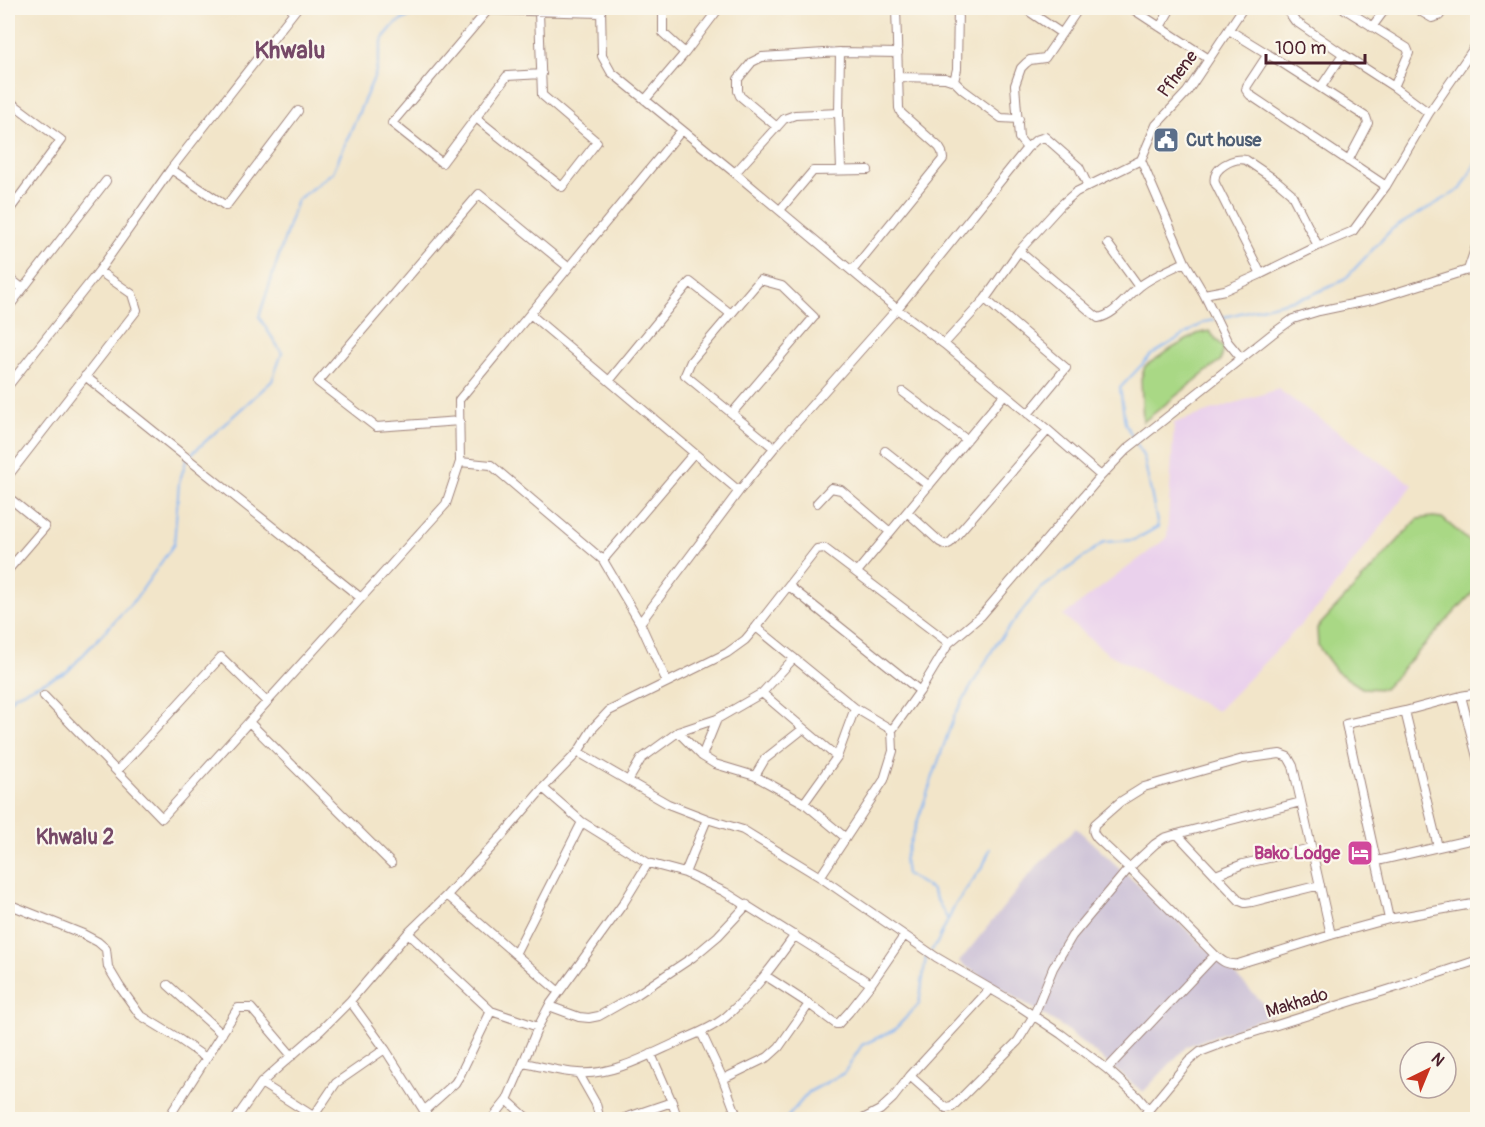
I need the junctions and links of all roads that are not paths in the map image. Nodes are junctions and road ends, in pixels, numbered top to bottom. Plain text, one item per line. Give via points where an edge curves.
1 (297, 8) edge
2 (663, 8) edge
3 (719, 8) edge
4 (896, 8) edge
5 (958, 8) edge
6 (1024, 8) edge
7 (1079, 8) edge
8 (1131, 8) edge
9 (1171, 8) edge
10 (1244, 8) edge
11 (1294, 8) edge
12 (1343, 8) edge
13 (1386, 8) edge
14 (1415, 8) edge
15 (1445, 8) edge
16 (514, 9) edge
17 (601, 10) edge
18 (539, 12) junction
19 (1160, 27) junction
20 (1372, 27) junction
21 (1229, 30) junction
22 (1061, 33) junction
23 (1478, 42) edge
24 (840, 52) junction
25 (685, 53) junction
26 (898, 53) junction
27 (1268, 54) junction
28 (1343, 54) junction
29 (1209, 59) junction
30 (542, 74) junction
31 (898, 77) junction
32 (954, 81) junction
33 (1321, 87) junction
34 (1394, 87) junction
35 (645, 100) junction
36 (11, 102) edge
37 (298, 111) dead end
38 (8, 113) edge
39 (1430, 113) junction
40 (839, 114) junction
41 (476, 118) junction
42 (1019, 119) junction
43 (777, 127) junction
44 (682, 130) junction
45 (1027, 148) junction
46 (1141, 160) junction
47 (1348, 161) junction
48 (171, 169) junction
49 (841, 170) junction
50 (868, 170) dead end
51 (735, 173) junction
52 (106, 181) dead end
53 (1088, 186) junction
54 (1386, 186) junction
55 (780, 210) junction
56 (8, 212) edge
57 (1478, 240) edge
58 (1108, 244) dead end
59 (1318, 246) junction
60 (1019, 250) junction
61 (1185, 262) junction
62 (568, 267) junction
63 (1468, 270) junction
64 (99, 271) junction
65 (852, 272) junction
66 (1261, 274) junction
67 (1478, 275) edge
68 (8, 278) edge
69 (1139, 287) junction
70 (22, 288) junction
71 (1204, 294) junction
72 (985, 299) junction
73 (8, 308) edge
74 (897, 309) junction
75 (530, 314) junction
76 (731, 314) junction
77 (944, 344) junction
78 (1241, 358) junction
79 (85, 376) junction
80 (609, 381) junction
81 (8, 386) edge
82 (903, 392) dead end
83 (1004, 395) junction
84 (732, 414) junction
85 (1028, 414) junction
86 (460, 421) junction
87 (1048, 430) junction
88 (967, 440) junction
89 (774, 448) junction
90 (885, 451) dead end
91 (694, 453) junction
92 (460, 462) junction
93 (8, 476) edge
94 (1101, 476) junction
95 (928, 486) junction
96 (739, 491) junction
97 (8, 497) edge
98 (818, 503) dead end
99 (907, 512) junction
100 (890, 532) junction
101 (603, 560) junction
102 (8, 570) edge
103 (857, 572) junction
104 (789, 586) junction
105 (361, 598) junction
106 (640, 623) junction
107 (756, 627) junction
108 (949, 643) junction
109 (794, 658) junction
110 (668, 682) junction
111 (920, 691) junction
112 (762, 693) junction
113 (1478, 693) edge
114 (44, 696) dead end
115 (1461, 696) junction
116 (267, 702) junction
117 (855, 708) junction
118 (1404, 711) junction
119 (717, 718) junction
120 (249, 722) junction
121 (803, 729) junction
122 (892, 730) junction
123 (678, 732) junction
124 (578, 752) junction
125 (702, 756) junction
126 (837, 757) junction
127 (1478, 761) edge
128 (117, 771) junction
129 (755, 776) junction
130 (628, 780) junction
131 (543, 788) junction
132 (1301, 802) junction
133 (804, 803) junction
134 (707, 819) junction
135 (582, 822) junction
136 (1177, 834) junction
137 (846, 838) junction
138 (1478, 838) edge
139 (1438, 847) junction
140 (1311, 848) junction
141 (1377, 861) junction
142 (391, 863) dead end
143 (648, 863) junction
144 (1129, 868) junction
145 (685, 873) junction
146 (1216, 875) junction
147 (820, 877) junction
148 (1320, 885) junction
149 (447, 895) junction
150 (1478, 903) edge
151 (8, 904) edge
152 (747, 905) junction
153 (1389, 919) junction
154 (408, 933) junction
155 (795, 935) junction
156 (1331, 935) junction
157 (904, 936) junction
158 (515, 954) junction
159 (1215, 955) junction
160 (1478, 960) edge
161 (766, 976) junction
162 (871, 984) junction
163 (168, 985) dead end
164 (990, 989) junction
165 (559, 992) junction
166 (350, 1001) junction
167 (809, 1004) junction
168 (549, 1006) junction
169 (491, 1011) junction
170 (1034, 1015) junction
171 (538, 1027) junction
172 (701, 1032) junction
173 (222, 1034) junction
174 (385, 1049) junction
175 (651, 1054) junction
176 (292, 1056) junction
177 (206, 1058) junction
178 (524, 1063) junction
179 (1107, 1069) junction
180 (579, 1074) junction
181 (910, 1076) junction
182 (723, 1079) junction
183 (261, 1083) junction
184 (507, 1100) junction
185 (672, 1102) junction
186 (1148, 1109) junction
187 (424, 1110) junction
188 (312, 1118) edge
189 (167, 1119) edge
190 (235, 1119) edge
191 (430, 1119) edge
192 (491, 1119) edge
193 (529, 1119) edge
194 (600, 1119) edge
195 (619, 1119) edge
196 (678, 1119) edge
197 (734, 1119) edge
198 (861, 1119) edge
199 (1140, 1119) edge

1 - 48 street
2 - 25 street via 663,33
3 - 25 street
4 - 26 street
5 - 32 street
6 - 22 street
7 - 22 street
8 - 19 street
9 - 19 street
10 - 21 street, Pfhene
11 - 28 street via 1292,18
12 - 20 street
13 - 20 street
14 - 15 street via 1432,18
16 - 18 street
16 - 41 street via 488,10 392,123 442,163
17 - 18 street
17 - 35 street via 602,56 610,72
18 - 30 street
19 - 29 street
20 - 34 street via 1409,51
21 - 27 street
21 - 29 street, Pfhene
22 - 42 street via 1045,58 1030,60 1021,68 1015,85
23 - 39 street
24 - 26 street
24 - 40 street
24 - 43 street via 762,57 752,62 738,79 740,96
25 - 35 street
26 - 31 street
27 - 33 street
27 - 47 street via 1246,90
28 - 33 street
28 - 34 street
29 - 46 street, Pfhene via 1187,92 1156,125
30 - 41 street via 507,76
30 - 41 street via 542,95 597,142 562,188
31 - 32 street
31 - 65 street via 901,113 939,147 943,159
32 - 42 street via 1001,118
33 - 47 street via 1368,120
34 - 39 street
35 - 44 street
36 - 38 street
36 - 56 street via 62,141
37 - 48 street via 226,206
39 - 54 street
40 - 43 street via 795,115
40 - 49 street
42 - 45 street via 1019,138
43 - 51 street
44 - 51 street
44 - 62 street
45 - 53 street via 1045,137 1079,167
45 - 74 street
46 - 53 street
46 - 61 street
47 - 54 street
48 - 64 street
49 - 50 street
49 - 55 street via 813,171
51 - 55 street
52 - 70 street
53 - 60 street via 1076,192
54 - 59 street via 1353,231
55 - 65 street
57 - 63 street
58 - 69 street
59 - 66 street
59 - 66 street via 1291,194 1278,182 1246,160 1219,168 1215,183
60 - 69 street via 1098,318 1106,317
60 - 72 street
61 - 69 street
61 - 71 street
62 - 75 street
62 - 86 street via 479,194 318,382 376,427
63 - 67 street
63 - 78 street via 1376,299 1293,319
64 - 79 street via 132,294 137,310
64 - 81 street
65 - 74 street
66 - 71 street via 1225,290
68 - 70 street
70 - 73 street
71 - 78 street via 1227,341
72 - 77 street
72 - 85 street via 1066,369
74 - 77 street
74 - 89 street
75 - 80 street
75 - 86 street via 459,400
76 - 80 street via 690,282
76 - 84 street via 691,361 685,375
76 - 84 street via 760,280 782,285 813,317
77 - 83 street
78 - 94 street via 1127,449
79 - 93 street
79 - 105 street
80 - 91 street
82 - 88 street
83 - 85 street
83 - 88 street
84 - 89 street
85 - 87 street
86 - 92 street
87 - 94 street
87 - 99 street via 950,543 940,542
88 - 95 street
89 - 96 street
90 - 95 street
91 - 96 street
91 - 101 street
92 - 101 street via 491,465
92 - 105 street via 446,504
94 - 108 street via 981,616
95 - 99 street
96 - 106 street
97 - 102 street via 45,527
98 - 100 street via 831,488 841,490
99 - 100 street
100 - 103 street
101 - 106 street
103 - 104 street via 820,548
103 - 108 street
104 - 107 street
104 - 111 street
105 - 116 street
106 - 110 street
107 - 109 street
107 - 110 street via 727,653
108 - 111 street
109 - 112 street
109 - 117 street
110 - 124 street via 609,711
111 - 122 street
112 - 119 street
112 - 121 street
113 - 115 street
114 - 128 street
115 - 118 street
115 - 127 street
116 - 120 street
116 - 128 street via 221,657
117 - 122 street
117 - 126 street
118 - 139 street
118 - 141 street via 1346,724
119 - 123 street
119 - 125 street
120 - 128 street via 162,818
120 - 142 street
121 - 126 street
121 - 129 street via 765,759
122 - 137 street via 893,751 884,780
123 - 125 street
123 - 130 street via 641,759
124 - 130 street
124 - 131 street
125 - 129 street
126 - 133 street
129 - 133 street
130 - 134 street via 668,804
131 - 135 street
131 - 149 street
132 - 136 street
132 - 140 street
132 - 144 street via 1293,766 1288,757 1280,754 1243,759 1144,787 1120,802 1093,828 1097,838
133 - 137 street
134 - 145 street
134 - 147 street via 743,830
135 - 143 street
135 - 158 street
136 - 144 street via 1155,844
136 - 146 street
137 - 147 street
138 - 139 street
139 - 141 street
140 - 146 street via 1243,864
140 - 148 street
141 - 153 street
143 - 145 street
143 - 165 street
144 - 159 street
144 - 170 street via 1067,943
145 - 152 street
146 - 148 street via 1245,903
147 - 157 street
148 - 156 street
149 - 154 street
149 - 158 street
150 - 153 street
151 - 177 street via 98,942 105,949 108,968 140,1015
152 - 155 street
152 - 168 street via 693,957 598,1016 579,1017
153 - 156 street
154 - 166 street
154 - 169 street
155 - 161 street
155 - 162 street
156 - 159 street via 1238,964 1230,965
157 - 162 street
157 - 164 street
158 - 165 street
159 - 179 street
160 - 186 street, Makhado via 1200,1052
161 - 167 street
161 - 172 street via 729,1014
162 - 167 street via 838,1024
163 - 173 street
164 - 170 street
164 - 181 street
165 - 168 street
166 - 174 street
166 - 176 street
167 - 182 street via 768,1057
168 - 171 street
169 - 171 street
169 - 187 street via 455,1083
170 - 179 street
170 - 181 street via 1018,1041 952,1107 944,1107
171 - 178 street
172 - 175 street
172 - 182 street
173 - 176 street via 238,1008 251,1008
173 - 177 street
174 - 187 street
174 - 188 street via 336,1083
175 - 180 street via 620,1067
175 - 185 street
176 - 183 street
177 - 189 street
178 - 180 street
178 - 184 street
179 - 186 street
180 - 194 street
181 - 198 street via 880,1110
182 - 197 street via 735,1111
183 - 188 street
183 - 190 street
184 - 192 street
184 - 193 street
185 - 195 street
185 - 196 street
186 - 199 street, Makhado
187 - 191 street

